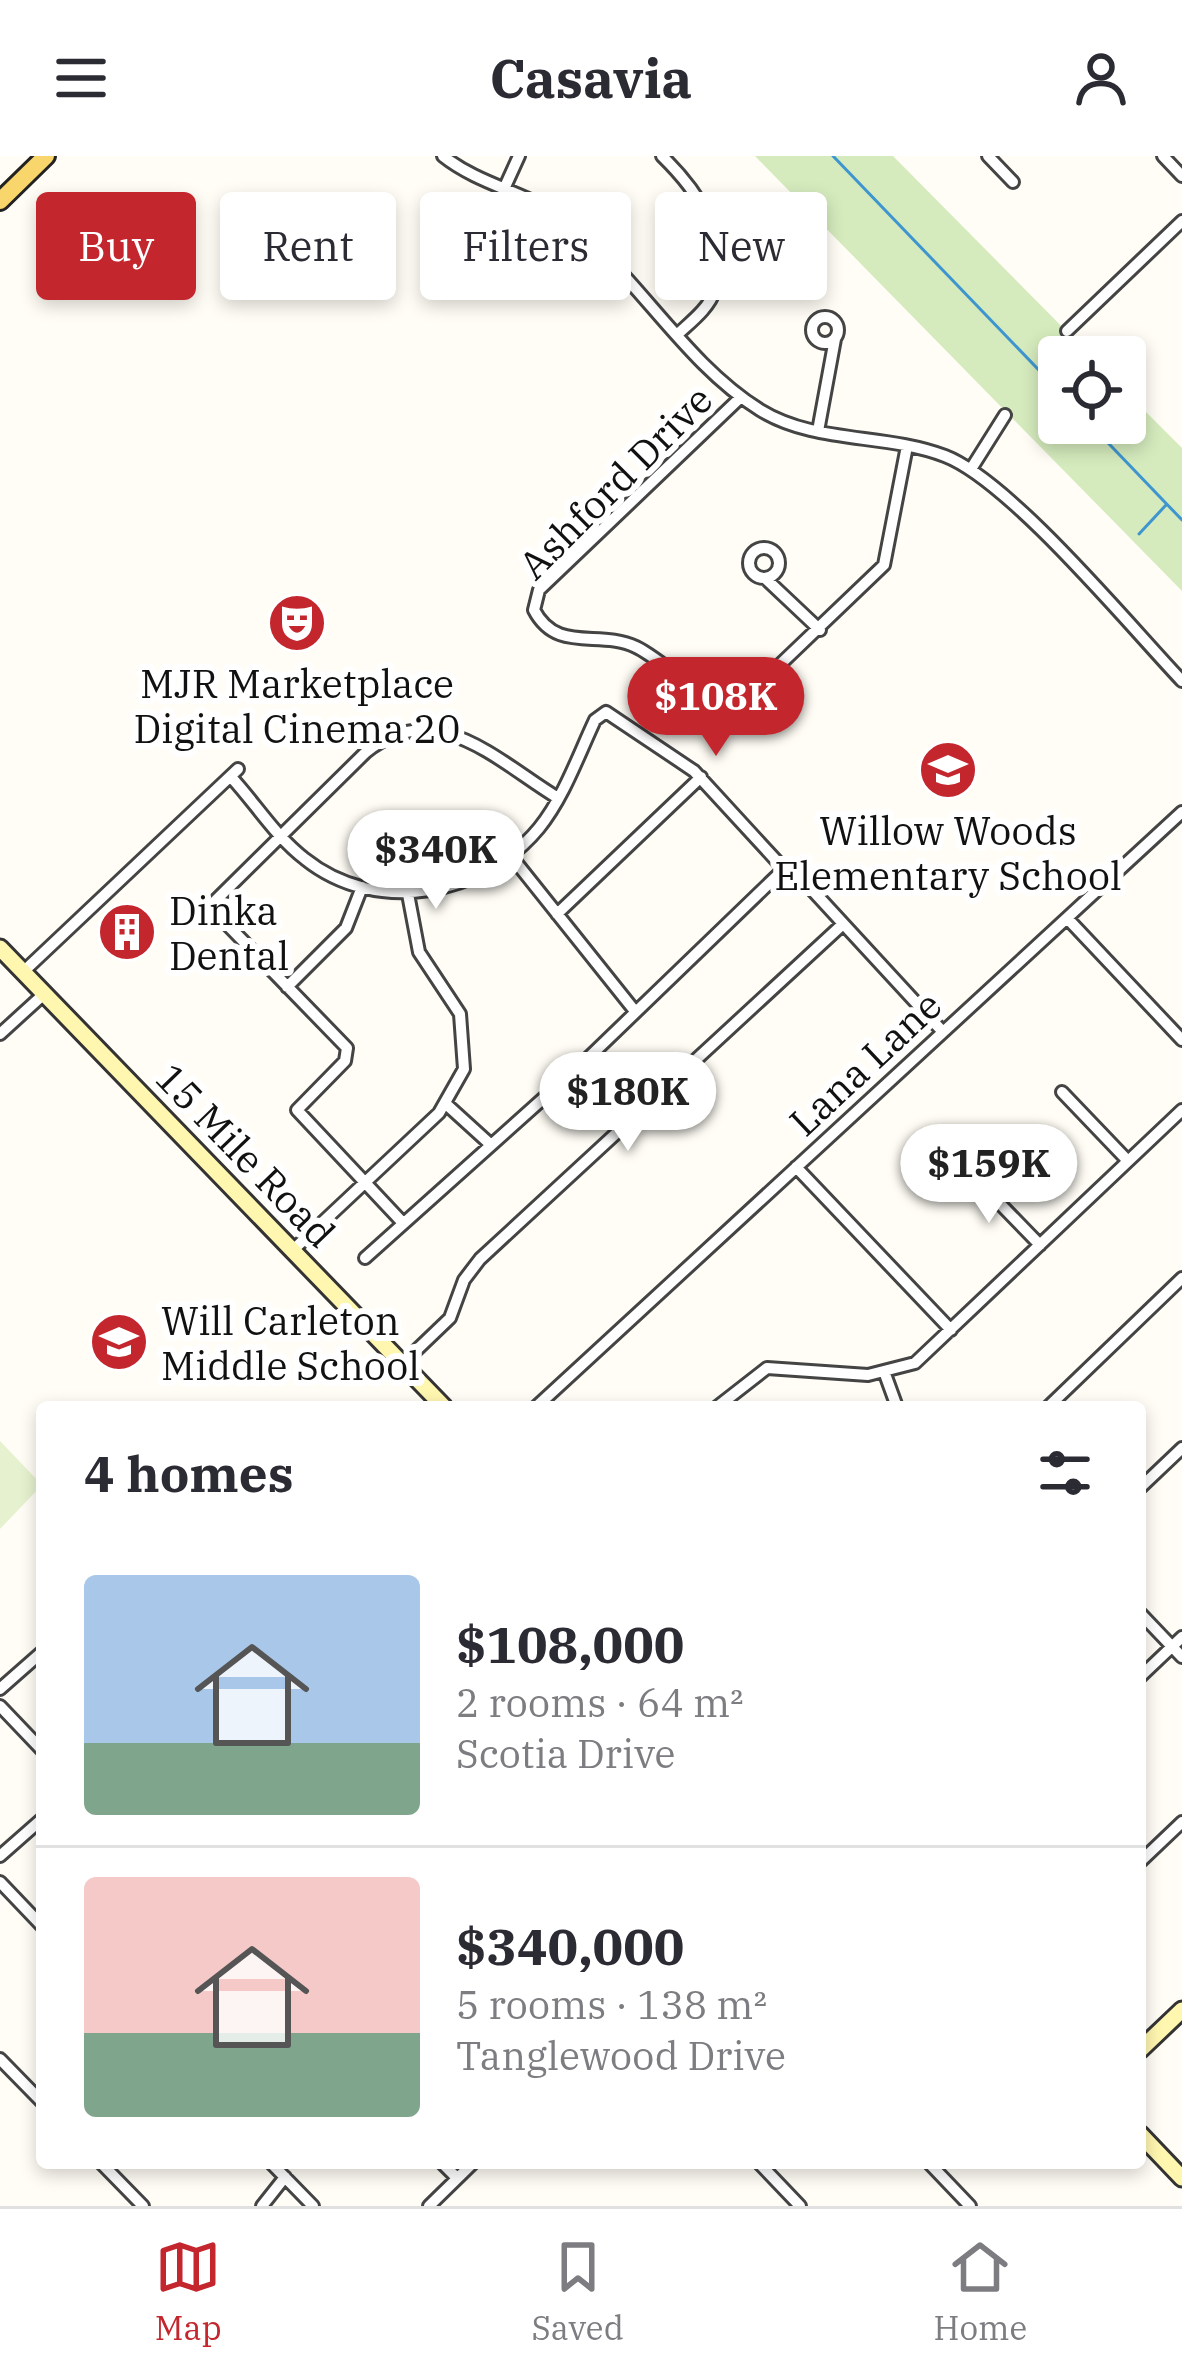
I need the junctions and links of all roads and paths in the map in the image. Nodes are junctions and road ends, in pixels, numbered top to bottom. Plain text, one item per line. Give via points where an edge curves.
1 (46, 156) edge
2 (443, 156) edge
3 (519, 156) edge
4 (662, 156) edge
5 (988, 156) edge
6 (1163, 156) edge
7 (1182, 176) edge
8 (1013, 182) dead end
9 (504, 189) junction
10 (0, 201) edge
11 (1182, 221) edge
12 (1067, 331) dead end
13 (679, 333) junction
14 (824, 346) junction
15 (740, 397) junction
16 (1005, 415) dead end
17 (818, 431) junction
18 (907, 446) junction
19 (971, 469) junction
20 (772, 579) dead end
21 (820, 630) junction
22 (1182, 681) edge
23 (701, 777) junction
24 (558, 798) junction
25 (1182, 812) edge
26 (280, 836) junction
27 (511, 856) junction
28 (803, 880) dead end
29 (362, 887) junction
30 (407, 894) junction
31 (557, 914) junction
32 (1067, 918) junction
33 (843, 924) junction
34 (0, 948) edge
35 (22, 972) junction
36 (287, 987) junction
37 (44, 994) junction
38 (634, 1010) junction
39 (943, 1032) junction
40 (0, 1034) edge
41 (1182, 1040) edge
42 (1062, 1092) dead end
43 (446, 1104) junction
44 (1182, 1110) edge
45 (490, 1144) junction
46 (1128, 1161) junction
47 (796, 1168) junction
48 (972, 1175) dead end
49 (365, 1183) junction
50 (403, 1223) junction
51 (1040, 1245) junction
52 (293, 1250) junction
53 (365, 1258) dead end
54 (1182, 1278) edge
55 (951, 1330) junction
56 (402, 1364) junction
57 (885, 1374) junction
58 (438, 1401) edge
59 (543, 1401) edge
60 (727, 1401) edge
61 (895, 1401) edge
62 (1054, 1401) edge
63 (1182, 1448) edge
64 (1146, 1482) edge
65 (1146, 1618) edge
66 (1177, 1642) edge
67 (36, 1657) edge
68 (1182, 1657) edge
69 (1146, 1671) edge
70 (0, 1689) edge
71 (0, 1706) edge
72 (36, 1744) edge
73 (1182, 1822) edge
74 (36, 1824) edge
75 (0, 1856) edge
76 (1146, 1856) edge
77 (0, 1882) edge
78 (36, 1920) edge
79 (1182, 2010) edge
80 (1146, 2044) edge
81 (0, 2059) edge
82 (36, 2096) edge
83 (1146, 2140) edge
84 (107, 2169) edge
85 (278, 2169) edge
86 (448, 2169) edge
87 (467, 2169) edge
88 (765, 2169) edge
89 (935, 2169) edge
90 (285, 2177) junction
91 (457, 2178) junction
92 (1182, 2178) edge
93 (142, 2206) edge
94 (262, 2206) edge
95 (313, 2206) edge
96 (429, 2206) edge
97 (800, 2206) edge
98 (970, 2206) edge

1 - 10 main road
2 - 9 street
3 - 9 street
4 - 13 street via 703,200 717,265 710,302
5 - 8 street
6 - 7 street
9 - 13 street via 566,220
11 - 12 street
13 - 15 street
14 - 14 street via 835,338 836,323 822,317 812,330
14 - 17 street
15 - 17 street
15 - 21 street, Ashford Drive via 546,583 534,610 560,636 635,646 729,704 744,700
16 - 19 street
17 - 18 street
18 - 19 street
18 - 21 street via 884,566
19 - 22 street
20 - 21 street
23 - 24 street via 602,712
23 - 31 street
23 - 38 street via 784,868
24 - 26 street via 461,736 410,730 383,738
24 - 27 street
25 - 32 street, Lana Lane
26 - 29 street via 313,865
26 - 35 street via 235,773
26 - 36 street via 213,905
27 - 30 street via 454,885
27 - 31 street
28 - 33 street
29 - 30 street
29 - 36 street via 346,928
30 - 43 street via 419,952 464,1026 464,1069
31 - 38 street
32 - 39 street, Lana Lane
32 - 41 street
33 - 39 street
33 - 56 street via 480,1259 450,1318
34 - 35 main road, 15 Mile Road
35 - 37 main road, 15 Mile Road
36 - 49 street via 349,1053 298,1113
37 - 40 street
37 - 52 main road, 15 Mile Road
38 - 45 street
39 - 47 street, Lana Lane
42 - 46 street
43 - 45 street
43 - 49 street
44 - 46 street
45 - 50 street
46 - 51 street
47 - 55 street
47 - 59 street, Lana Lane
48 - 51 street
49 - 50 street
49 - 52 street
50 - 53 street
51 - 55 street
52 - 56 main road, 15 Mile Road
54 - 62 street
55 - 57 street via 915,1363
56 - 58 main road, 15 Mile Road
57 - 60 street via 767,1368
57 - 61 street
63 - 64 street
65 - 66 street
66 - 68 street
66 - 69 street
67 - 70 street
71 - 72 street
73 - 76 street
74 - 75 street
77 - 78 street
79 - 80 main road
81 - 82 street
83 - 92 main road
84 - 93 street
85 - 90 street
86 - 91 street
87 - 91 street
88 - 97 street
89 - 98 street
90 - 94 street
90 - 95 street
91 - 96 street

